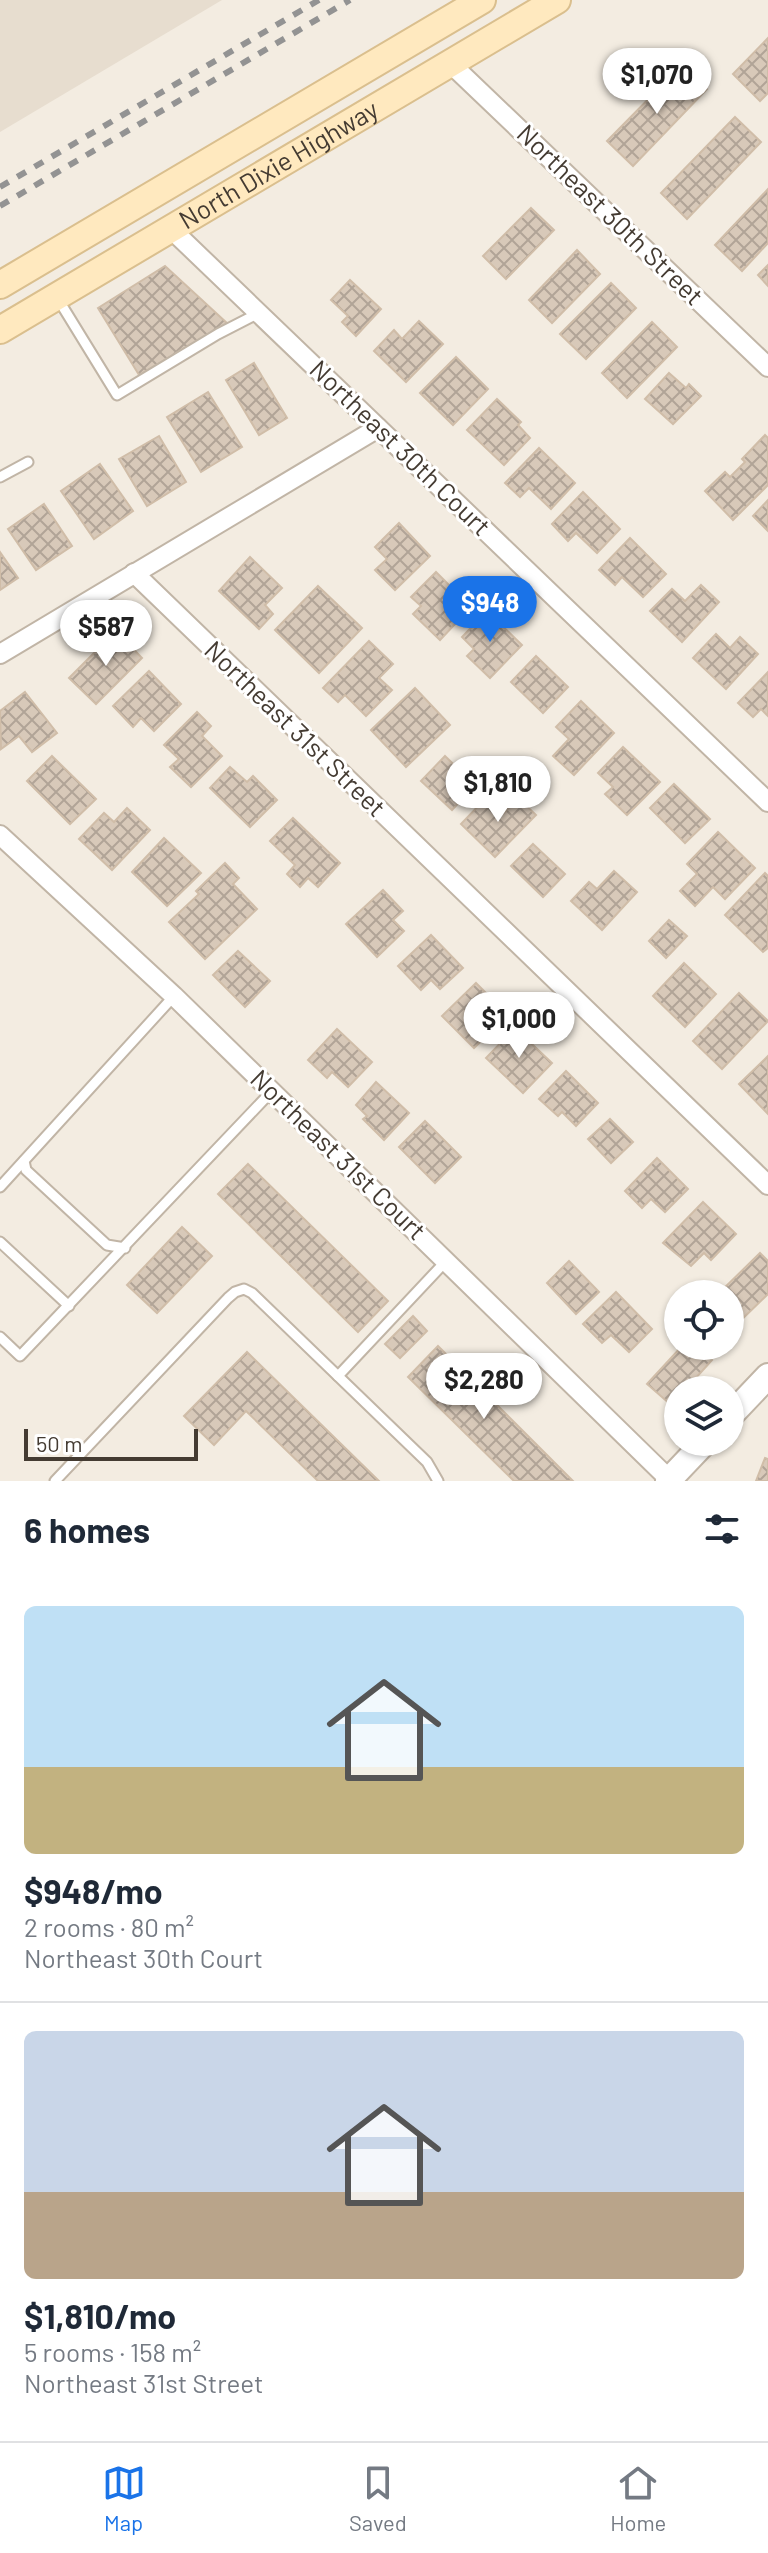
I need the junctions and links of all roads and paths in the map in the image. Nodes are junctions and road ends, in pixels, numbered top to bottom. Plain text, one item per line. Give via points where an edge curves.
1 (482, 0) edge
2 (557, 0) edge
3 (451, 64) junction
4 (170, 228) junction
5 (0, 285) edge
6 (56, 296) junction
7 (259, 313) junction
8 (0, 330) edge
9 (768, 367) edge
10 (378, 428) junction
11 (28, 462) dead end
12 (0, 477) edge
13 (134, 573) junction
14 (0, 654) edge
15 (768, 802) edge
16 (0, 835) edge
17 (174, 996) junction
18 (272, 1091) junction
19 (24, 1161) junction
20 (768, 1185) edge
21 (0, 1187) edge
22 (0, 1242) edge
23 (125, 1248) junction
24 (446, 1261) junction
25 (69, 1306) junction
26 (0, 1337) edge
27 (338, 1376) junction
28 (768, 1376) edge
29 (744, 1401) edge
30 (692, 1456) edge
31 (669, 1480) edge
32 (55, 1481) edge
33 (438, 1481) edge

1 - 5 main road, North Dixie Highway
2 - 3 main road, North Dixie Highway
3 - 4 main road, North Dixie Highway
3 - 9 street, Northeast 30th Street
4 - 6 main road, North Dixie Highway
4 - 7 street, Northeast 30th Court
6 - 7 lane via 117,395
6 - 8 main road, North Dixie Highway
7 - 10 street, Northeast 30th Court
10 - 13 street
10 - 15 street, Northeast 30th Court
11 - 12 lane
13 - 14 street
13 - 20 street, Northeast 31st Street
16 - 17 street, Northeast 31st Court
17 - 18 street, Northeast 31st Court
17 - 19 lane
18 - 23 lane
18 - 24 street, Northeast 31st Court
19 - 21 lane
19 - 23 lane via 26,1170 107,1245
22 - 25 lane
23 - 25 lane
24 - 27 lane
24 - 31 street, Northeast 31st Court
25 - 26 lane via 20,1356
27 - 32 lane via 252,1293 235,1292
27 - 33 lane via 427,1462
28 - 29 street
30 - 31 street

